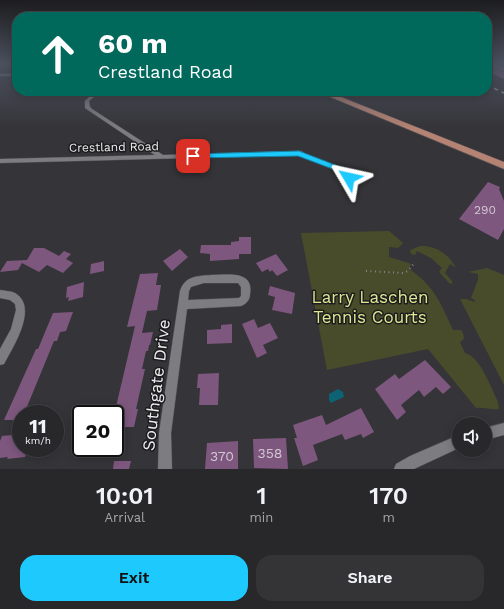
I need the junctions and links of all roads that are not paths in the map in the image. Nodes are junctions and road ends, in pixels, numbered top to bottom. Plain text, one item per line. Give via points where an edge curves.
1 (93, 96) edge
2 (332, 96) edge
3 (300, 153) joint
4 (162, 157) junction
5 (0, 161) edge
6 (504, 166) edge
7 (354, 183) dead end
8 (0, 294) edge
9 (183, 305) junction
10 (0, 360) edge
11 (504, 429) edge
12 (492, 432) edge
13 (452, 444) edge
14 (165, 469) edge
15 (401, 469) edge

1 - 4 street via 87,101 90,110
2 - 6 main road
3 - 4 street, Crestland Road
3 - 7 lane via 340,169
4 - 5 street, Crestland Road
8 - 10 street via 7,294 19,301 21,315
9 - 9 street, Southgate Drive via 241,302 245,298 246,287 238,279 198,280 187,285
9 - 14 street, Southgate Drive via 165,433
11 - 12 street
13 - 15 street

